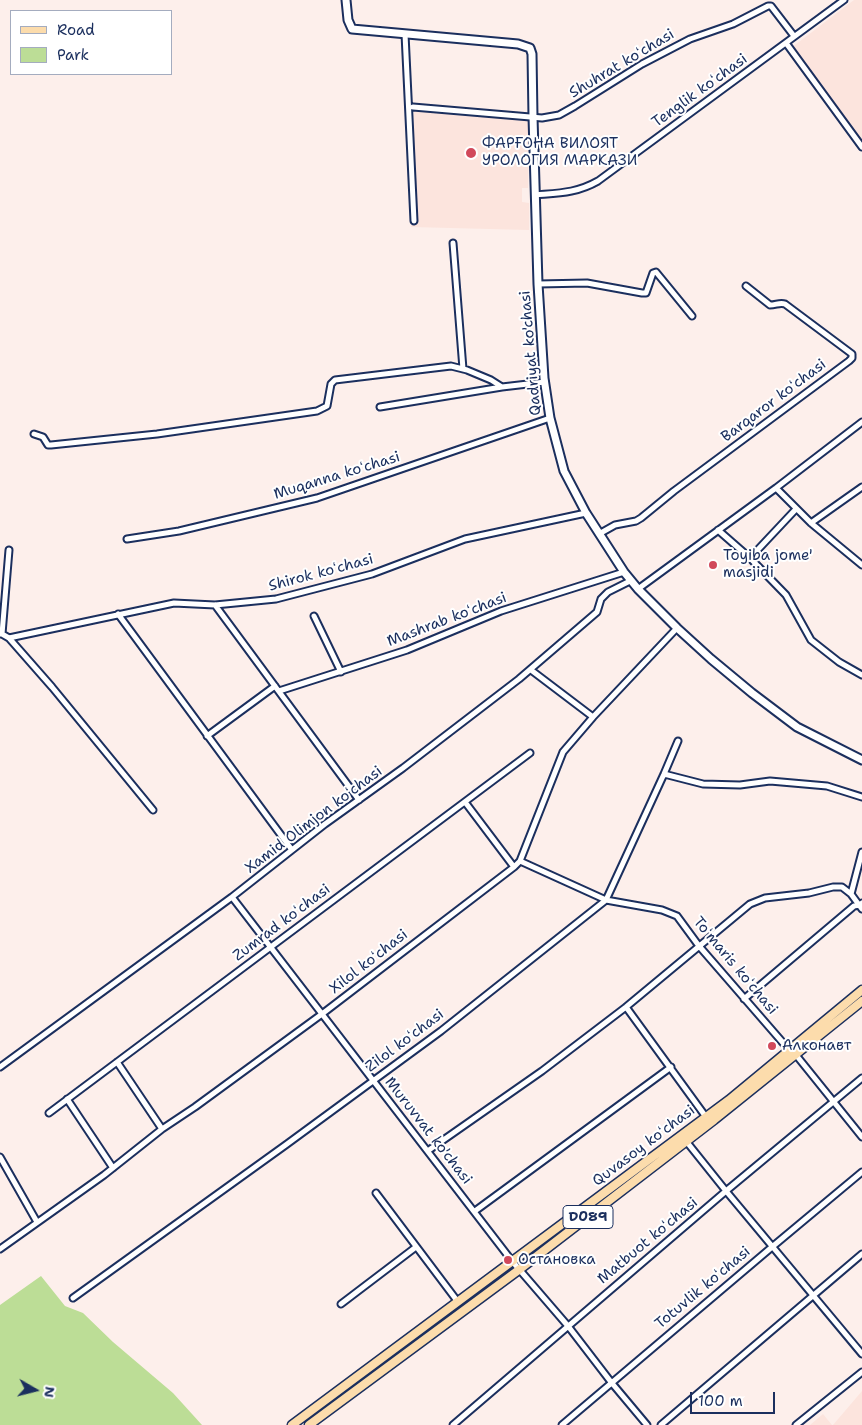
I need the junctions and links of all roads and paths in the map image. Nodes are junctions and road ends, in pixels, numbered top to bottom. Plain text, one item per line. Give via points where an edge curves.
1 (346, 0) edge
2 (844, 0) edge
3 (405, 34) junction
4 (794, 36) junction
5 (786, 43) junction
6 (413, 107) dead end
7 (533, 118) junction
8 (862, 148) edge
9 (536, 195) junction
10 (414, 222) dead end
11 (453, 243) dead end
12 (538, 284) junction
13 (746, 286) dead end
14 (692, 316) dead end
15 (463, 369) junction
16 (545, 382) junction
17 (505, 386) junction
18 (380, 407) dead end
19 (550, 418) junction
20 (862, 422) edge
21 (34, 434) dead end
22 (862, 487) edge
23 (776, 488) junction
24 (796, 509) junction
25 (586, 512) junction
26 (811, 523) junction
27 (718, 530) junction
28 (599, 534) junction
29 (127, 538) dead end
30 (9, 550) dead end
31 (750, 558) junction
32 (862, 565) edge
33 (624, 572) junction
34 (630, 580) junction
35 (638, 589) junction
36 (215, 605) junction
37 (118, 614) junction
38 (314, 616) dead end
39 (678, 628) junction
40 (1, 634) edge
41 (9, 638) junction
42 (531, 670) junction
43 (340, 672) junction
44 (862, 675) edge
45 (275, 686) junction
46 (279, 691) junction
47 (593, 716) junction
48 (207, 736) junction
49 (678, 741) dead end
50 (530, 752) dead end
51 (862, 760) edge
52 (664, 774) junction
53 (862, 797) edge
54 (359, 800) junction
55 (464, 802) junction
56 (153, 810) dead end
57 (292, 850) junction
58 (862, 852) edge
59 (520, 861) junction
60 (514, 867) junction
61 (851, 894) junction
62 (232, 897) junction
63 (606, 900) junction
64 (861, 906) edge
65 (699, 946) junction
66 (271, 947) junction
67 (862, 990) edge
68 (744, 999) junction
69 (862, 1001) edge
70 (626, 1007) junction
71 (322, 1014) junction
72 (793, 1052) junction
73 (117, 1062) junction
74 (0, 1067) edge
75 (671, 1067) junction
76 (862, 1078) edge
77 (373, 1080) junction
78 (67, 1099) junction
79 (833, 1102) junction
80 (49, 1112) dead end
81 (709, 1114) junction
82 (162, 1129) junction
83 (862, 1137) edge
84 (686, 1141) junction
85 (428, 1150) junction
86 (0, 1157) edge
87 (113, 1168) junction
88 (862, 1172) edge
89 (726, 1191) junction
90 (376, 1193) dead end
91 (475, 1211) junction
92 (37, 1222) junction
93 (416, 1247) junction
94 (772, 1247) junction
95 (0, 1249) edge
96 (862, 1254) edge
97 (512, 1261) junction
98 (520, 1269) junction
99 (814, 1295) junction
100 (73, 1298) dead end
101 (458, 1302) junction
102 (341, 1304) dead end
103 (568, 1326) junction
104 (862, 1354) edge
105 (862, 1372) edge
106 (611, 1382) junction
107 (292, 1425) edge
108 (309, 1425) edge
109 (453, 1425) edge
110 (562, 1425) edge
111 (647, 1425) edge
112 (661, 1425) edge
113 (796, 1425) edge

1 - 3 street, Qadriyat ko'chasi via 352,29
2 - 4 street, Tenglik koʻchasi
3 - 7 street, Qadriyat ko'chasi via 518,44 530,48
3 - 10 street
4 - 5 street, Tenglik koʻchasi
4 - 7 street, Shuhrat koʻchasi via 768,6 733,24 690,39 642,64 559,115
5 - 8 street
5 - 9 street, Tenglik koʻchasi via 598,181 572,192
6 - 7 street
7 - 9 street, Qadriyat ko'chasi
9 - 12 street, Qadriyat ko'chasi
11 - 15 street
12 - 14 street via 587,283 642,293 646,292 656,272
12 - 16 street, Qadriyat ko'chasi
13 - 28 street, Barqaror koʻchasi via 770,305 785,304 852,354 852,358 641,518
15 - 17 street
15 - 21 street via 451,366 335,380 331,384 327,406 317,411 51,445
16 - 17 street
16 - 19 street, Qadriyat ko'chasi
17 - 18 street
19 - 25 street, Qadriyat ko'chasi via 564,471
19 - 29 street, Muqanna koʻchasi via 317,498 178,531
20 - 23 street
22 - 26 street
23 - 24 street
23 - 27 street
24 - 26 street
24 - 31 street
25 - 28 street, Qadriyat ko'chasi
25 - 36 street, Shirok koʻchasi via 465,539 372,574 303,593
26 - 32 street
27 - 31 street
27 - 35 street
28 - 33 street, Qadriyat ko'chasi
30 - 40 street
31 - 44 street via 786,595 811,640
33 - 34 street, Qadriyat ko'chasi
33 - 43 street, Mashrab koʻchasi via 501,611 407,650
34 - 35 street, Qadriyat ko'chasi
34 - 42 street, Xamid Olimjon koʻchasi via 605,596 597,612
35 - 39 street, Qadriyat ko'chasi
36 - 37 street, Shirok koʻchasi via 174,603
36 - 45 street
37 - 41 street, Shirok koʻchasi
37 - 48 street
38 - 43 street
39 - 47 street, Xilol koʻchasi
39 - 51 street, Qadriyat ko'chasi via 711,659 797,727
40 - 41 street
41 - 56 street
42 - 47 street
42 - 54 street, Xamid Olimjon koʻchasi
43 - 46 street, Mashrab koʻchasi
45 - 46 street
45 - 48 street
46 - 54 street
47 - 59 street, Xilol koʻchasi via 563,752
48 - 57 street
49 - 52 street, Zilol koʻchasi
50 - 55 street, Zumrad koʻchasi
52 - 53 street via 703,784 740,785 770,781 827,786
52 - 63 street, Zilol koʻchasi
54 - 57 street, Xamid Olimjon koʻchasi
55 - 60 street
55 - 66 street, Zumrad koʻchasi
57 - 62 street, Xamid Olimjon koʻchasi
58 - 61 street
59 - 60 street, Xilol koʻchasi
59 - 63 street, Toʻmaris koʻchasi
60 - 71 street, Xilol koʻchasi
61 - 64 street
61 - 65 street via 842,887 832,887 808,894 765,898 750,904
62 - 66 street, Muruvvat ko'chasi
62 - 74 street, Xamid Olimjon koʻchasi
63 - 65 street, Toʻmaris koʻchasi via 662,910 677,916
63 - 77 street, Zilol koʻchasi via 441,1031
64 - 68 street via 854,906
65 - 68 street, Toʻmaris koʻchasi
65 - 70 street
66 - 71 street, Muruvvat ko'chasi
66 - 73 street, Zumrad koʻchasi
67 - 72 main road, Quvasoy koʻchasi / D089
68 - 72 street, Toʻmaris koʻchasi
69 - 72 main road, Quvasoy koʻchasi / D089
70 - 75 street
70 - 85 street via 542,1071
71 - 77 street, Muruvvat ko'chasi
71 - 82 street, Xilol koʻchasi
72 - 79 street, Toʻmaris koʻchasi
72 - 81 main road, Quvasoy koʻchasi / D089
72 - 84 main road, Quvasoy koʻchasi / D089
73 - 78 street, Zumrad koʻchasi
73 - 82 street
75 - 81 street
75 - 91 street
76 - 79 street, Matbuot koʻchasi
77 - 85 street, Muruvvat ko'chasi
77 - 100 street, Zilol koʻchasi
78 - 80 street, Zumrad koʻchasi
78 - 87 street
79 - 83 street, Toʻmaris koʻchasi
79 - 89 street, Matbuot koʻchasi
81 - 97 main road, Quvasoy koʻchasi / D089
82 - 87 street, Xilol koʻchasi
84 - 89 street
84 - 98 main road, Quvasoy koʻchasi / D089
85 - 91 street, Muruvvat ko'chasi
86 - 92 street
87 - 92 street, Xilol koʻchasi
88 - 94 street, Totuvlik koʻchasi
89 - 94 street
89 - 103 street, Matbuot koʻchasi
90 - 93 street
91 - 97 street, Muruvvat ko'chasi
92 - 95 street, Xilol koʻchasi
93 - 101 street
93 - 102 street
94 - 99 street
94 - 106 street, Totuvlik koʻchasi
96 - 99 street
97 - 98 street, Muruvvat ko'chasi
97 - 101 main road, Quvasoy koʻchasi / D089
98 - 103 street
98 - 108 main road, Quvasoy koʻchasi / D089
99 - 104 street
99 - 112 street
101 - 107 main road, Quvasoy koʻchasi / D089
103 - 106 street
103 - 109 street, Matbuot koʻchasi
105 - 113 street
106 - 110 street, Totuvlik koʻchasi
106 - 111 street

